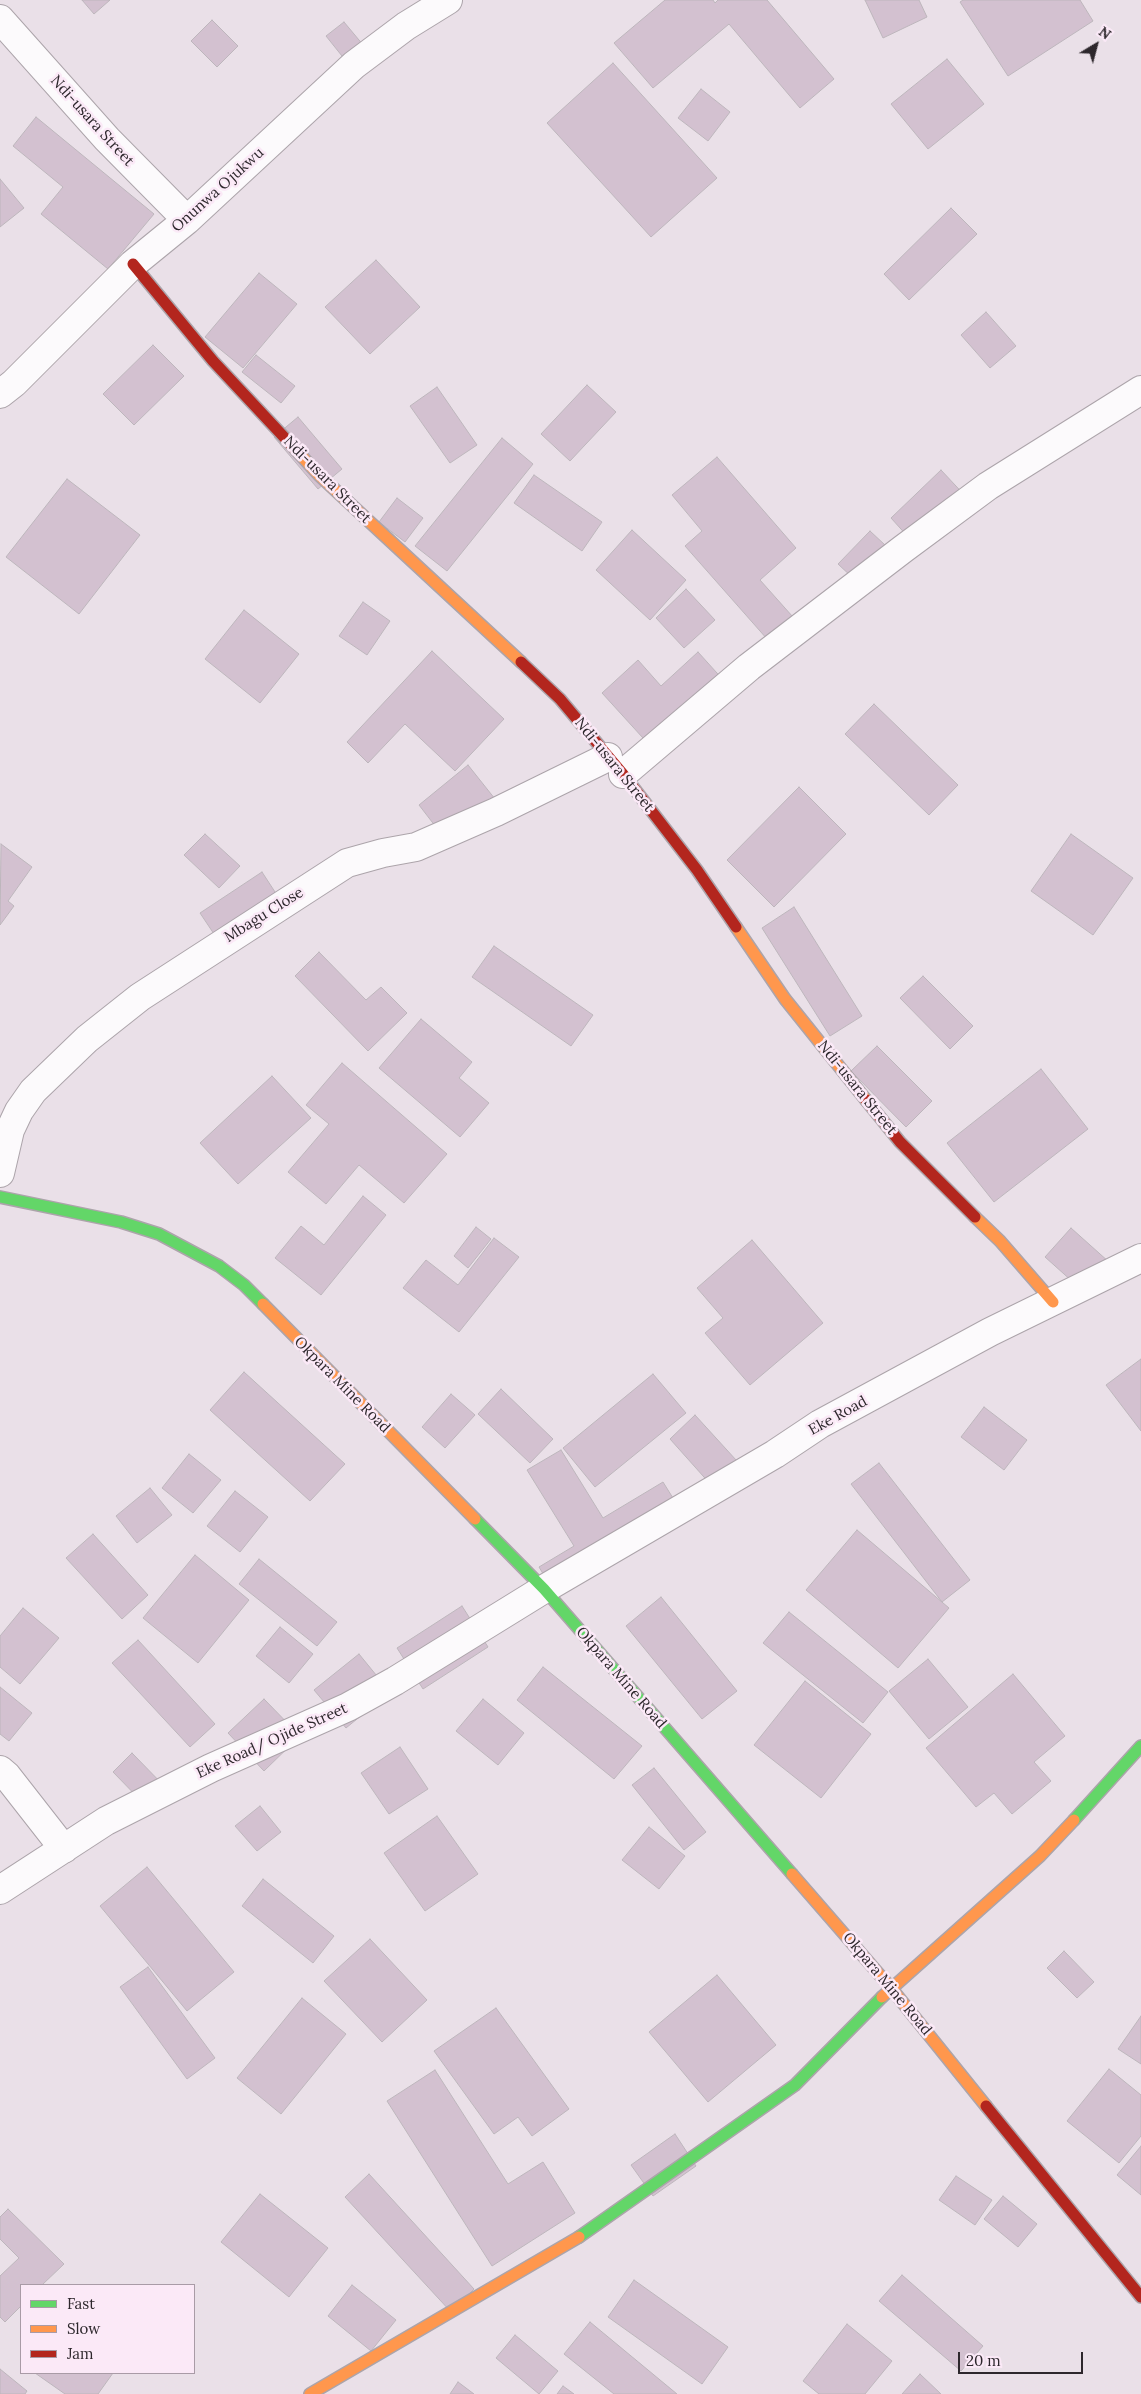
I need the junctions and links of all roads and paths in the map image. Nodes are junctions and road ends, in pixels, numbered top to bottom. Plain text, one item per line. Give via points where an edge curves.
1 (448, 0) edge
2 (0, 19) edge
3 (186, 220) junction
4 (133, 264) junction
5 (1141, 390) edge
6 (0, 394) edge
7 (616, 765) junction
8 (0, 1174) edge
9 (0, 1197) edge
10 (1141, 1258) edge
11 (1053, 1302) junction
12 (544, 1589) junction
13 (1137, 1756) edge
14 (0, 1770) edge
15 (64, 1849) junction
16 (0, 1890) edge
17 (891, 1988) junction
18 (1141, 2297) edge
19 (310, 2394) edge

1 - 3 street, Onunwa Ojukwu via 406,26 354,65
2 - 3 street, Ndi-usara Street via 107,139
3 - 4 street, Onunwa Ojukwu
4 - 6 street, Onunwa Ojukwu
4 - 7 street, Ndi-usara Street via 213,361 319,475 560,699
5 - 7 street, Mbagu Close via 988,486
7 - 8 street, Mbagu Close via 416,847 346,863 140,997 87,1039 33,1092 10,1130
7 - 11 street, Ndi-usara Street via 697,870 785,999 894,1135 1000,1240
9 - 12 street, Okpara Mine Road via 121,1222 159,1234 219,1266 244,1285
10 - 11 street, Eke Road
11 - 12 street, Eke Road via 990,1332 820,1424
12 - 15 street, Eke Road/ Ojide Street via 348,1707 156,1795 106,1821
12 - 17 street, Okpara Mine Road
13 - 17 street via 1040,1856
14 - 15 street
15 - 16 street, Eke Road/ Ojide Street
17 - 18 street, Okpara Mine Road
17 - 19 street via 795,2085 594,2228

